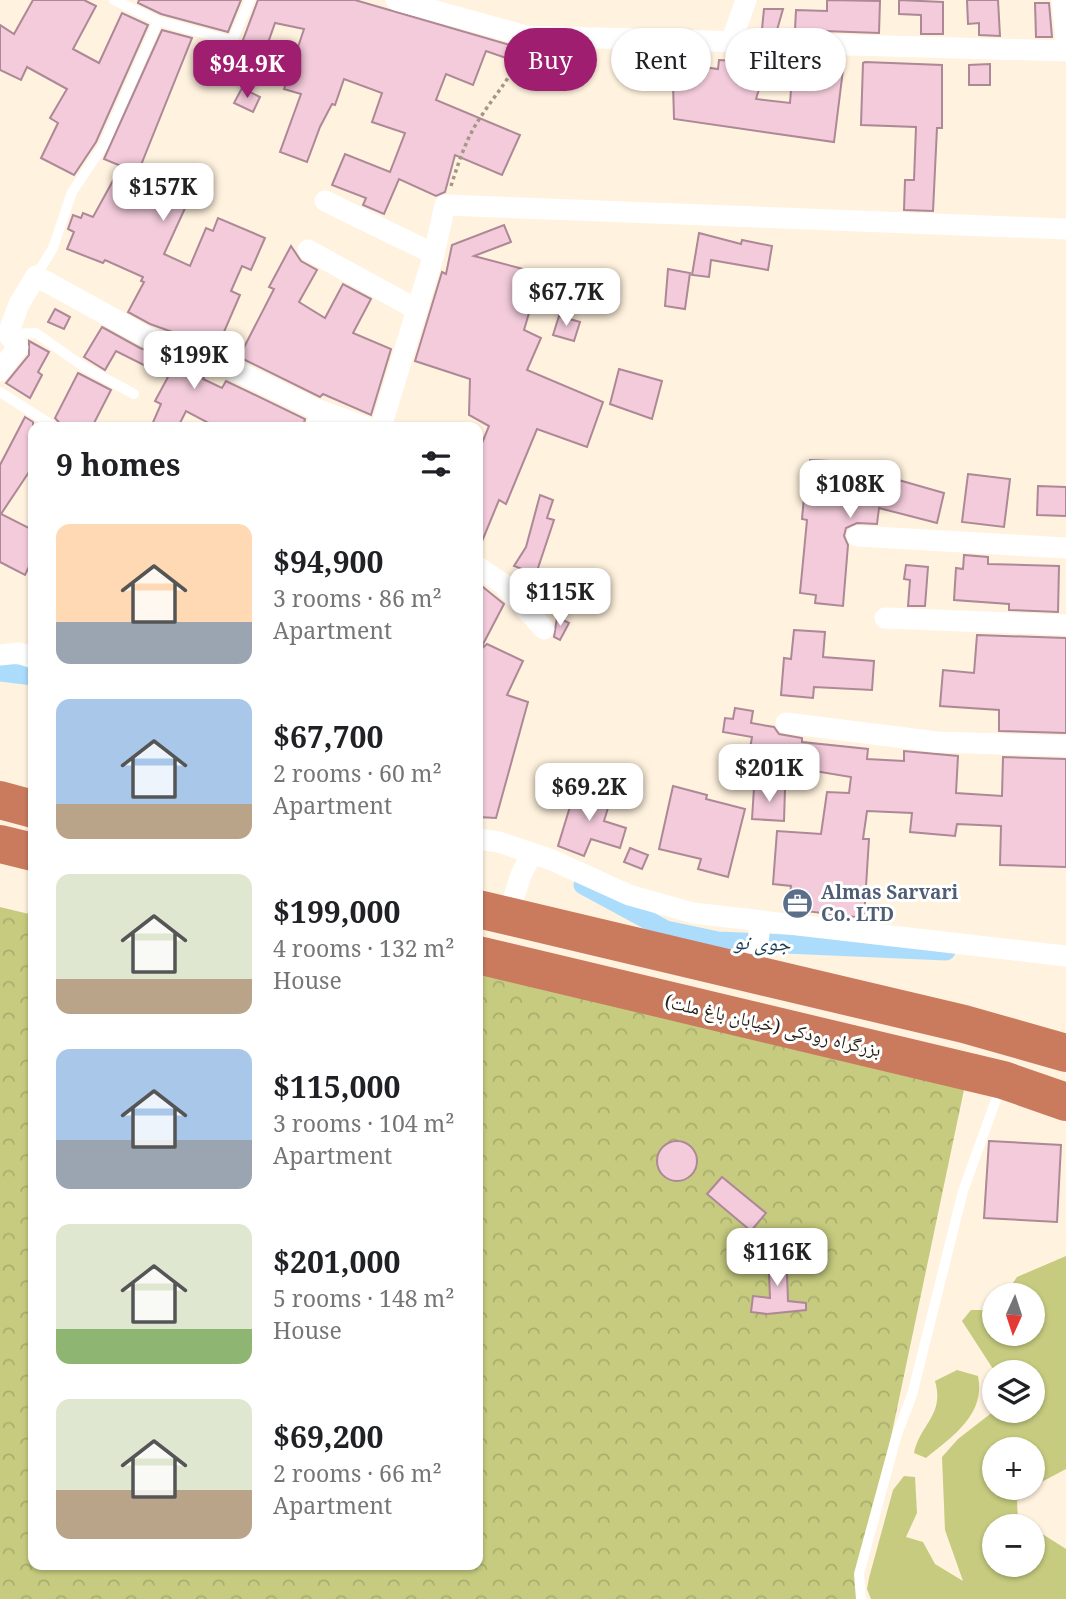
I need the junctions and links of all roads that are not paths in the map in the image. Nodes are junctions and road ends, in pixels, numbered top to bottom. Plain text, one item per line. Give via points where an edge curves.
1 (114, 0) edge
2 (250, 0) edge
3 (396, 0) edge
4 (746, 0) edge
5 (1062, 0) edge
6 (158, 20) junction
7 (736, 28) edge
8 (725, 40) edge
9 (1066, 40) edge
10 (846, 44) edge
11 (1066, 51) edge
12 (325, 201) dead end
13 (1066, 229) edge
14 (308, 250) dead end
15 (434, 254) junction
16 (36, 276) junction
17 (416, 309) junction
18 (8, 334) junction
19 (0, 371) edge
20 (0, 392) edge
21 (134, 394) dead end
22 (313, 418) edge
23 (47, 422) edge
24 (337, 422) edge
25 (382, 422) edge
26 (857, 536) dead end
27 (1066, 548) edge
28 (483, 571) edge
29 (886, 618) dead end
30 (1066, 625) edge
31 (544, 629) dead end
32 (0, 654) edge
33 (28, 656) edge
34 (786, 723) dead end
35 (1066, 746) edge
36 (0, 800) edge
37 (28, 808) edge
38 (483, 840) edge
39 (0, 844) edge
40 (28, 851) edge
41 (528, 862) junction
42 (493, 912) edge
43 (760, 929) junction
44 (483, 956) edge
45 (1066, 956) edge
46 (757, 966) junction
47 (1066, 1053) edge
48 (1003, 1080) junction
49 (1066, 1102) edge
50 (861, 1599) edge

1 - 6 lane
2 - 6 lane via 232,41
3 - 8 street via 526,36
4 - 7 street
5 - 9 street
6 - 16 lane via 103,146 72,192 53,248
10 - 11 street
12 - 15 street
13 - 15 street via 445,205
14 - 17 street
15 - 17 street
16 - 18 street
16 - 22 street via 145,336 223,365
17 - 25 street
18 - 19 street via 18,346
18 - 21 lane via 36,333
20 - 23 lane
22 - 24 street
26 - 27 street
28 - 31 street via 512,592
29 - 30 street
32 - 33 street
34 - 35 street via 937,742
36 - 37 highway
38 - 41 street via 499,842
39 - 40 highway
41 - 42 street
41 - 43 street via 693,914
42 - 46 highway
43 - 45 street
43 - 46 street
44 - 48 highway, بزرگراه رودکی (خیابان باغ ملت)
46 - 47 highway
48 - 49 highway, بزرگراه رودکی (خیابان باغ ملت)
48 - 50 lane via 962,1191 912,1395 859,1574

